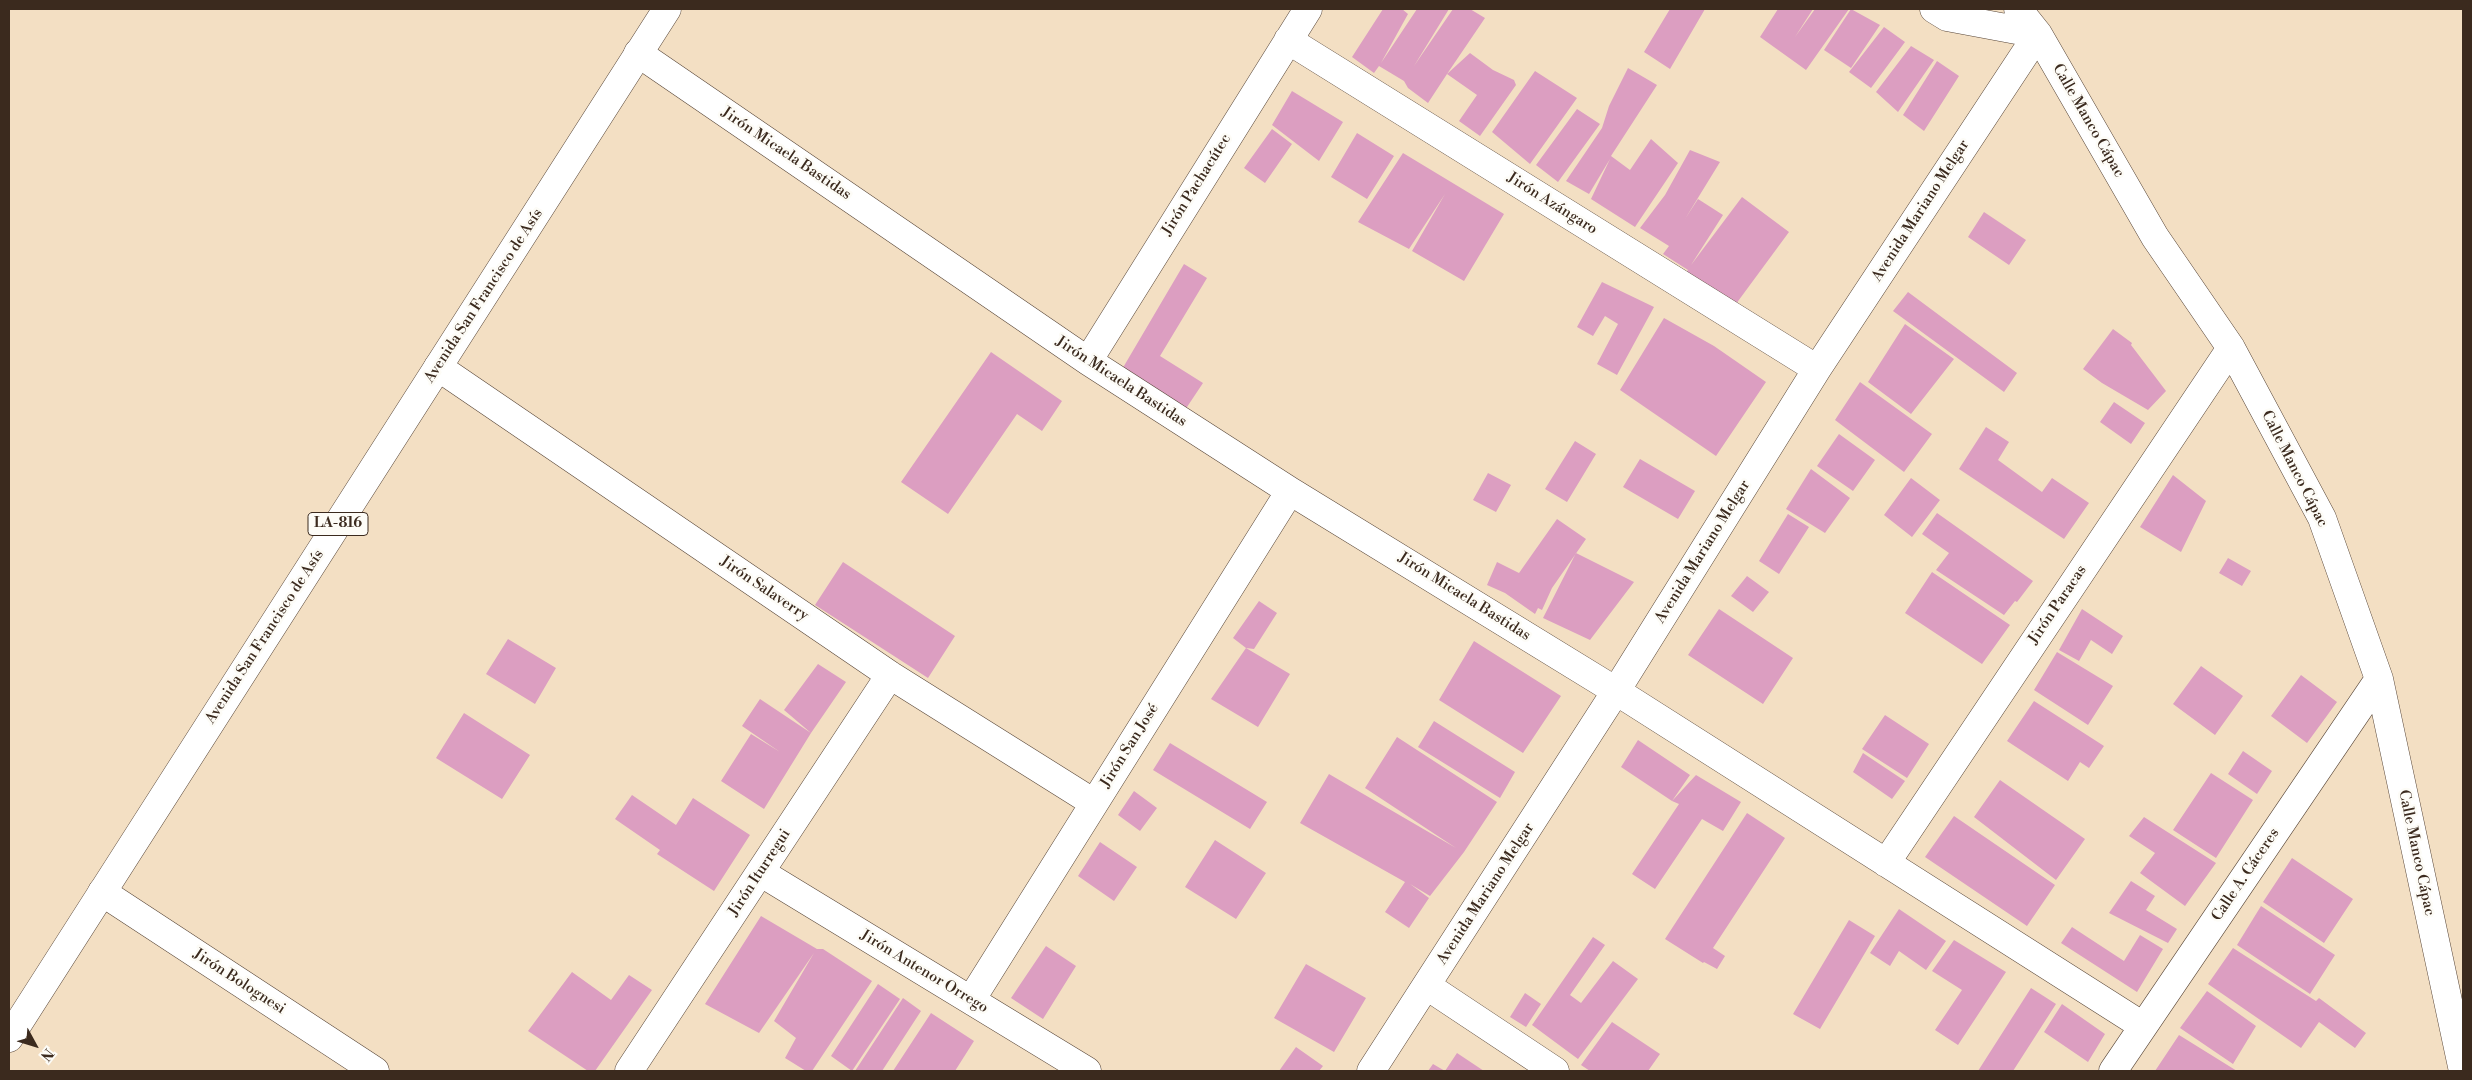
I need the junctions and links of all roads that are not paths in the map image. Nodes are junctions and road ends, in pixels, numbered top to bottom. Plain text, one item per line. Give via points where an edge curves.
1 (667, 9) edge
2 (1308, 9) edge
3 (1934, 9) edge
4 (2018, 9) edge
5 (2038, 34) junction
6 (1288, 40) junction
7 (638, 54) junction
8 (2231, 348) junction
9 (1088, 361) junction
10 (438, 367) junction
11 (1817, 369) junction
12 (1290, 491) junction
13 (890, 674) junction
14 (2379, 679) junction
15 (1616, 691) junction
16 (1094, 803) junction
17 (1886, 863) junction
18 (760, 872) junction
19 (102, 892) junction
20 (1427, 986) junction
21 (971, 1000) junction
22 (2143, 1026) junction
23 (9, 1038) edge
24 (375, 1071) edge
25 (629, 1071) edge
26 (1087, 1071) edge
27 (1371, 1071) edge
28 (1555, 1071) edge
29 (2114, 1071) edge
30 (2463, 1071) edge

1 - 7 main road, Avenida San Francisco de Asís / LA-816
2 - 6 main road, Jirón Pachacútec
3 - 5 main road via 1947,17
4 - 5 main road, Calle Manco Cápac
5 - 8 main road, Calle Manco Cápac via 2155,237
5 - 11 main road, Avenida Mariano Melgar
6 - 9 main road, Jirón Pachacútec
6 - 11 main road, Jirón Azángaro
7 - 9 main road, Jirón Micaela Bastidas
7 - 10 main road, Avenida San Francisco de Asís / LA-816
8 - 14 main road, Calle Manco Cápac via 2322,518
8 - 17 main road, Jirón Paracas
9 - 12 main road, Jirón Micaela Bastidas
10 - 13 main road, Jirón Salaverry
10 - 19 main road, Avenida San Francisco de Asís / LA-816
11 - 15 main road, Avenida Mariano Melgar
12 - 15 main road, Jirón Micaela Bastidas
12 - 16 main road, Jirón San José
13 - 16 main road, Jirón Salaverry
13 - 18 main road, Jirón Iturregui
14 - 22 main road, Calle A. Cáceres
14 - 30 main road, Calle Manco Cápac
15 - 17 main road, Jirón Micaela Bastidas
15 - 20 main road, Avenida Mariano Melgar
16 - 21 main road, Jirón San José
17 - 22 main road, Jirón Micaela Bastidas
18 - 21 main road, Jirón Antenor Orrego
18 - 25 main road, Jirón Iturregui
19 - 23 main road, Avenida San Francisco de Asís / LA-816
19 - 24 main road, Jirón Bolognesi
20 - 27 main road, Avenida Mariano Melgar
20 - 28 main road
21 - 26 main road, Jirón Antenor Orrego
22 - 29 main road, Calle A. Cáceres

